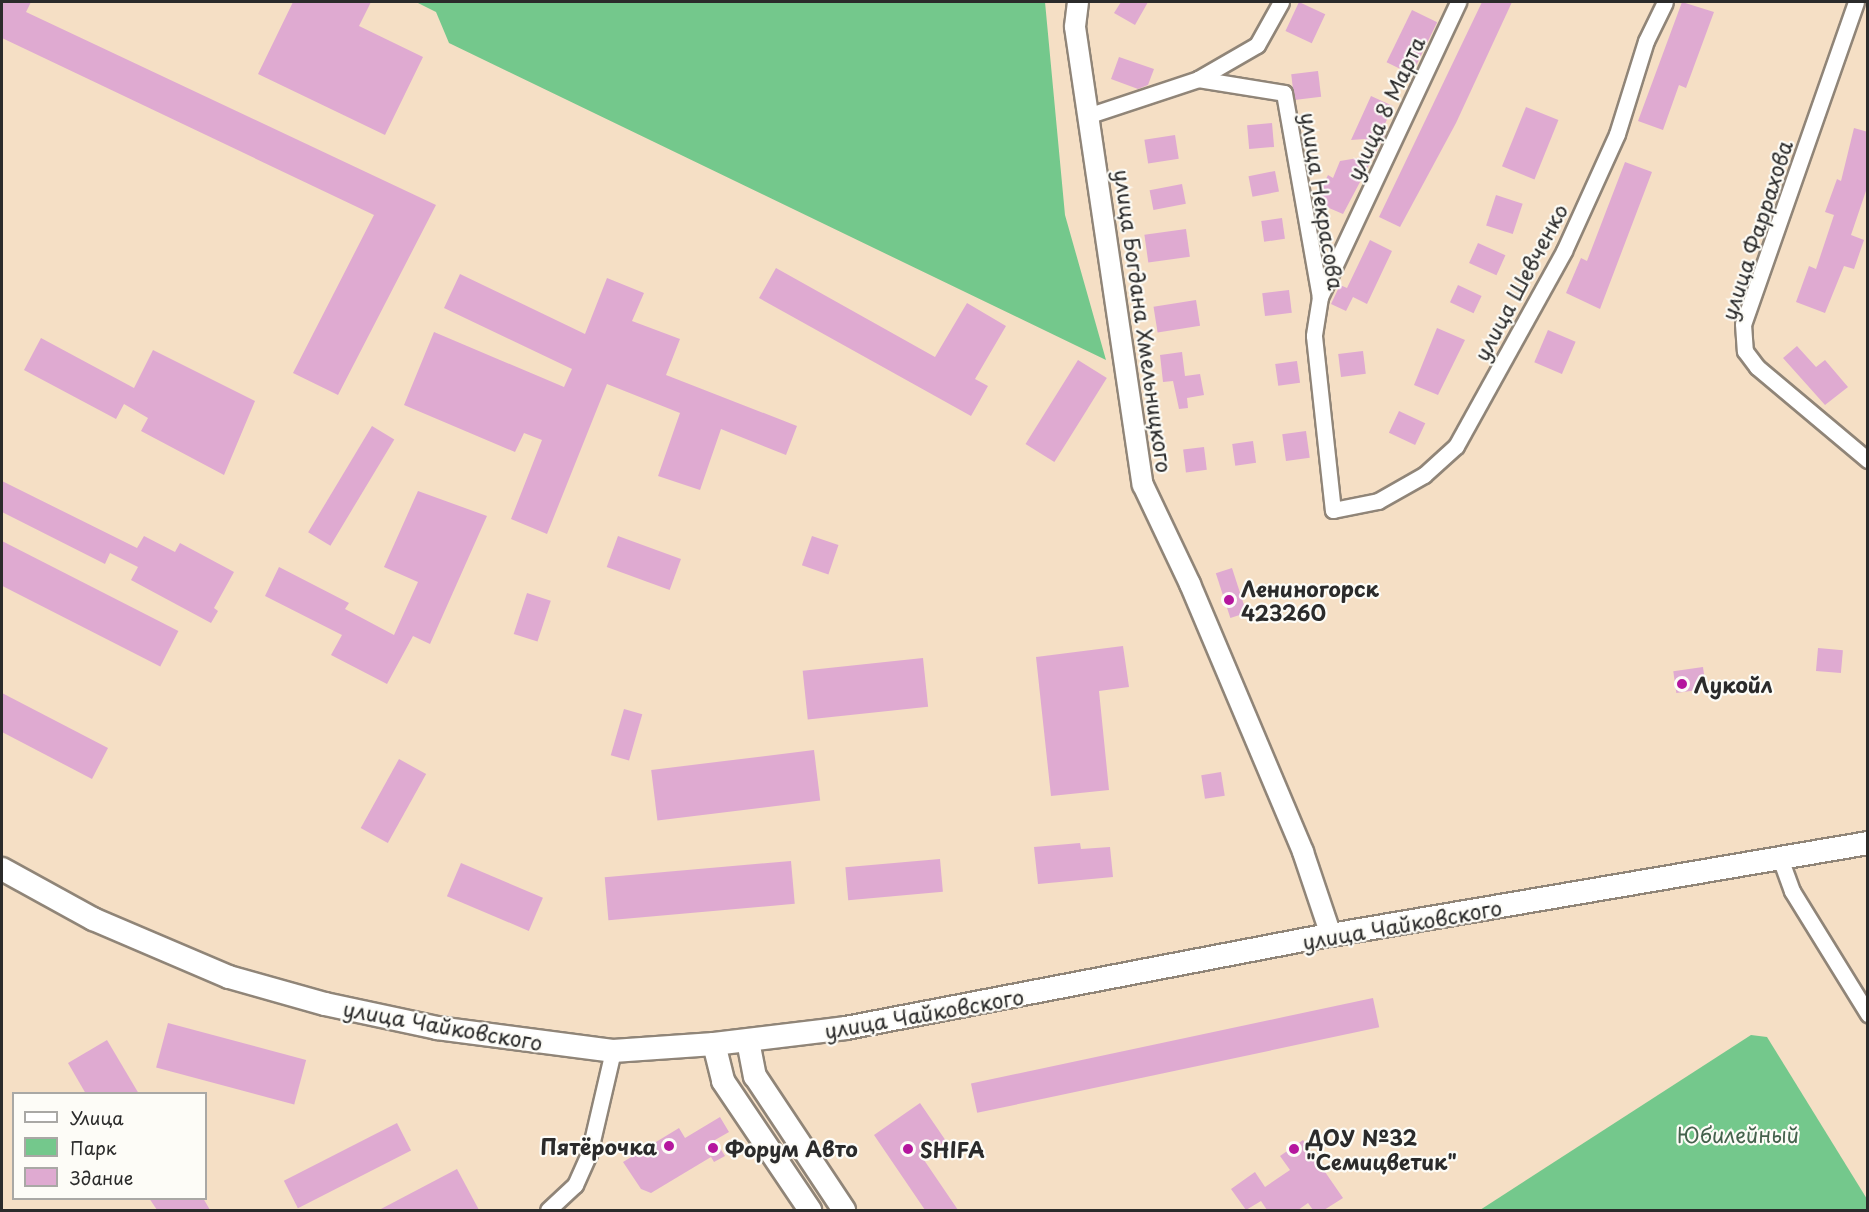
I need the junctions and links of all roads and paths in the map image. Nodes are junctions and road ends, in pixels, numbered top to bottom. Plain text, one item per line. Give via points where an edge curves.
1 (1078, 2) edge
2 (1281, 2) edge
3 (1458, 2) edge
4 (1665, 2) edge
5 (1856, 2) edge
6 (1198, 79) junction
7 (1090, 115) junction
8 (1320, 297) junction
9 (1868, 460) edge
10 (1333, 510) joint
11 (1868, 843) edge
12 (1780, 858) junction
13 (2, 869) edge
14 (1331, 935) junction
15 (1868, 1014) edge
16 (748, 1041) junction
17 (714, 1044) junction
18 (612, 1051) junction
19 (548, 1210) edge
20 (810, 1210) edge
21 (844, 1210) edge

1 - 7 street, улица Богдана Хмельницкого via 1075,27
2 - 6 street, улица Некрасова via 1257,45
3 - 8 street, улица 8 Марта
4 - 10 street, улица Шевченко via 1646,41 1617,134 1564,251 1456,446 1424,475 1378,501
5 - 9 street, улица Фаррахова via 1743,324 1745,351 1757,367
6 - 7 street, улица Некрасова
6 - 8 street, улица Некрасова via 1284,93
7 - 14 street, улица Богдана Хмельницкого via 1143,485 1190,584 1303,852
8 - 10 street, улица Некрасова via 1314,336
11 - 12 main road, улица Чайковского
12 - 14 main road, улица Чайковского
12 - 15 street via 1792,891
13 - 18 main road, улица Чайковского via 93,919 229,977 324,1004 437,1028
14 - 16 main road, улица Чайковского via 885,1022
16 - 17 main road, улица Чайковского
16 - 21 main road via 755,1076
17 - 18 main road, улица Чайковского
17 - 20 main road via 723,1081
18 - 19 street via 589,1154 575,1185

